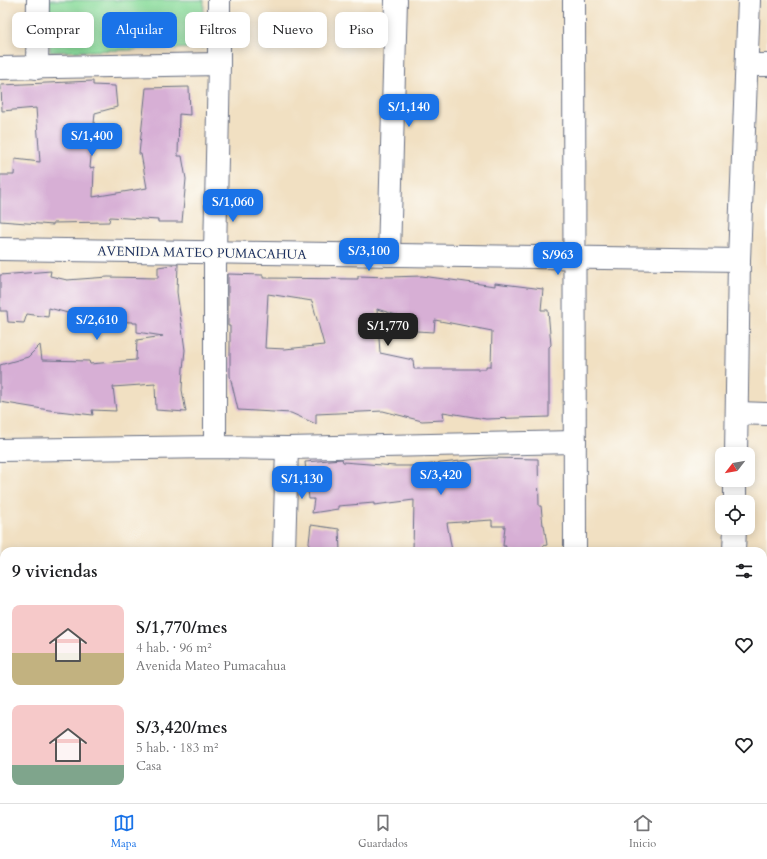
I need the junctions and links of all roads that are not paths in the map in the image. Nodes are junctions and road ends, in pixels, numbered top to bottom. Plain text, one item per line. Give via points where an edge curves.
1 (38, 0) edge
2 (219, 0) edge
3 (396, 0) edge
4 (574, 0) edge
5 (749, 0) edge
6 (219, 64) junction
7 (757, 65) edge
8 (0, 68) edge
9 (37, 68) junction
10 (0, 249) edge
11 (215, 252) junction
12 (389, 255) junction
13 (575, 258) junction
14 (739, 260) junction
15 (737, 413) junction
16 (767, 414) edge
17 (575, 442) junction
18 (215, 446) junction
19 (736, 447) edge
20 (286, 448) junction
21 (0, 450) edge
22 (735, 535) edge
23 (284, 547) edge
24 (575, 547) edge
25 (734, 547) edge

1 - 9 street
2 - 6 street
3 - 12 street
4 - 13 street
5 - 7 street
6 - 9 street
6 - 11 street
7 - 14 street
8 - 9 street
10 - 11 street, AVENIDA MATEO PUMACAHUA
11 - 12 street, AVENIDA MATEO PUMACAHUA
11 - 18 street
12 - 13 street, AVENIDA MATEO PUMACAHUA
13 - 14 street, AVENIDA MATEO PUMACAHUA
13 - 17 street
14 - 15 street
15 - 16 street
15 - 19 street
17 - 20 street
17 - 24 street
18 - 20 street
18 - 21 street
20 - 23 street
22 - 25 street

